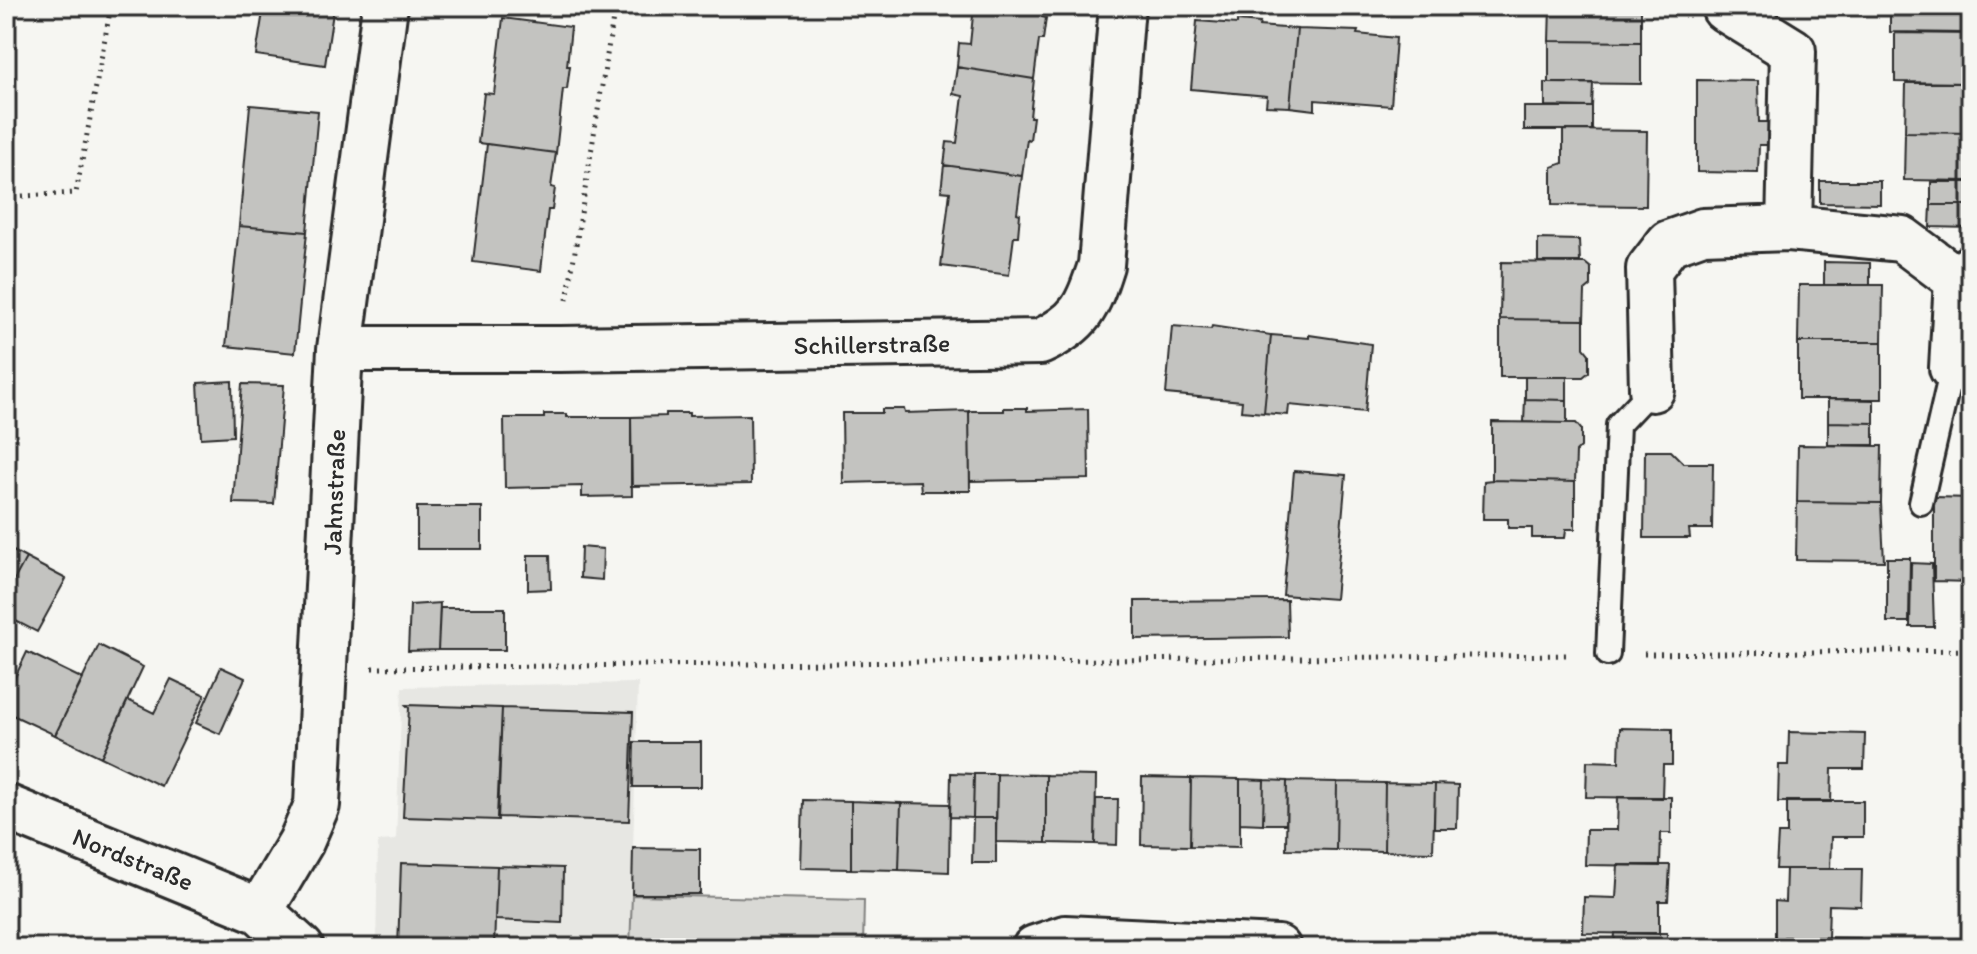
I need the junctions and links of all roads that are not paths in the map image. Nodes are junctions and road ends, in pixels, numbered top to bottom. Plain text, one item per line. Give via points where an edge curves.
1 (385, 6) edge
2 (1122, 6) edge
3 (1725, 6) edge
4 (1789, 228) junction
5 (1964, 274) edge
6 (340, 349) junction
7 (1962, 369) edge
8 (1652, 389) joint
9 (1921, 503) dead end
10 (1608, 654) road end
11 (6, 807) edge
12 (260, 911) junction
13 (301, 948) edge
14 (1035, 948) edge
15 (1278, 948) edge

1 - 6 street, Jahnstraße
2 - 6 street, Schillerstraße via 1101,265 1090,301 1066,330 1040,342
3 - 4 street via 1793,51
4 - 5 street via 1902,239
4 - 8 street via 1703,231 1669,243 1649,269
5 - 7 street
6 - 12 street, Jahnstraße via 317,805
7 - 9 lane
8 - 10 lane via 1618,425
11 - 12 street, Nordstraße
12 - 13 street
14 - 15 street via 1065,938

